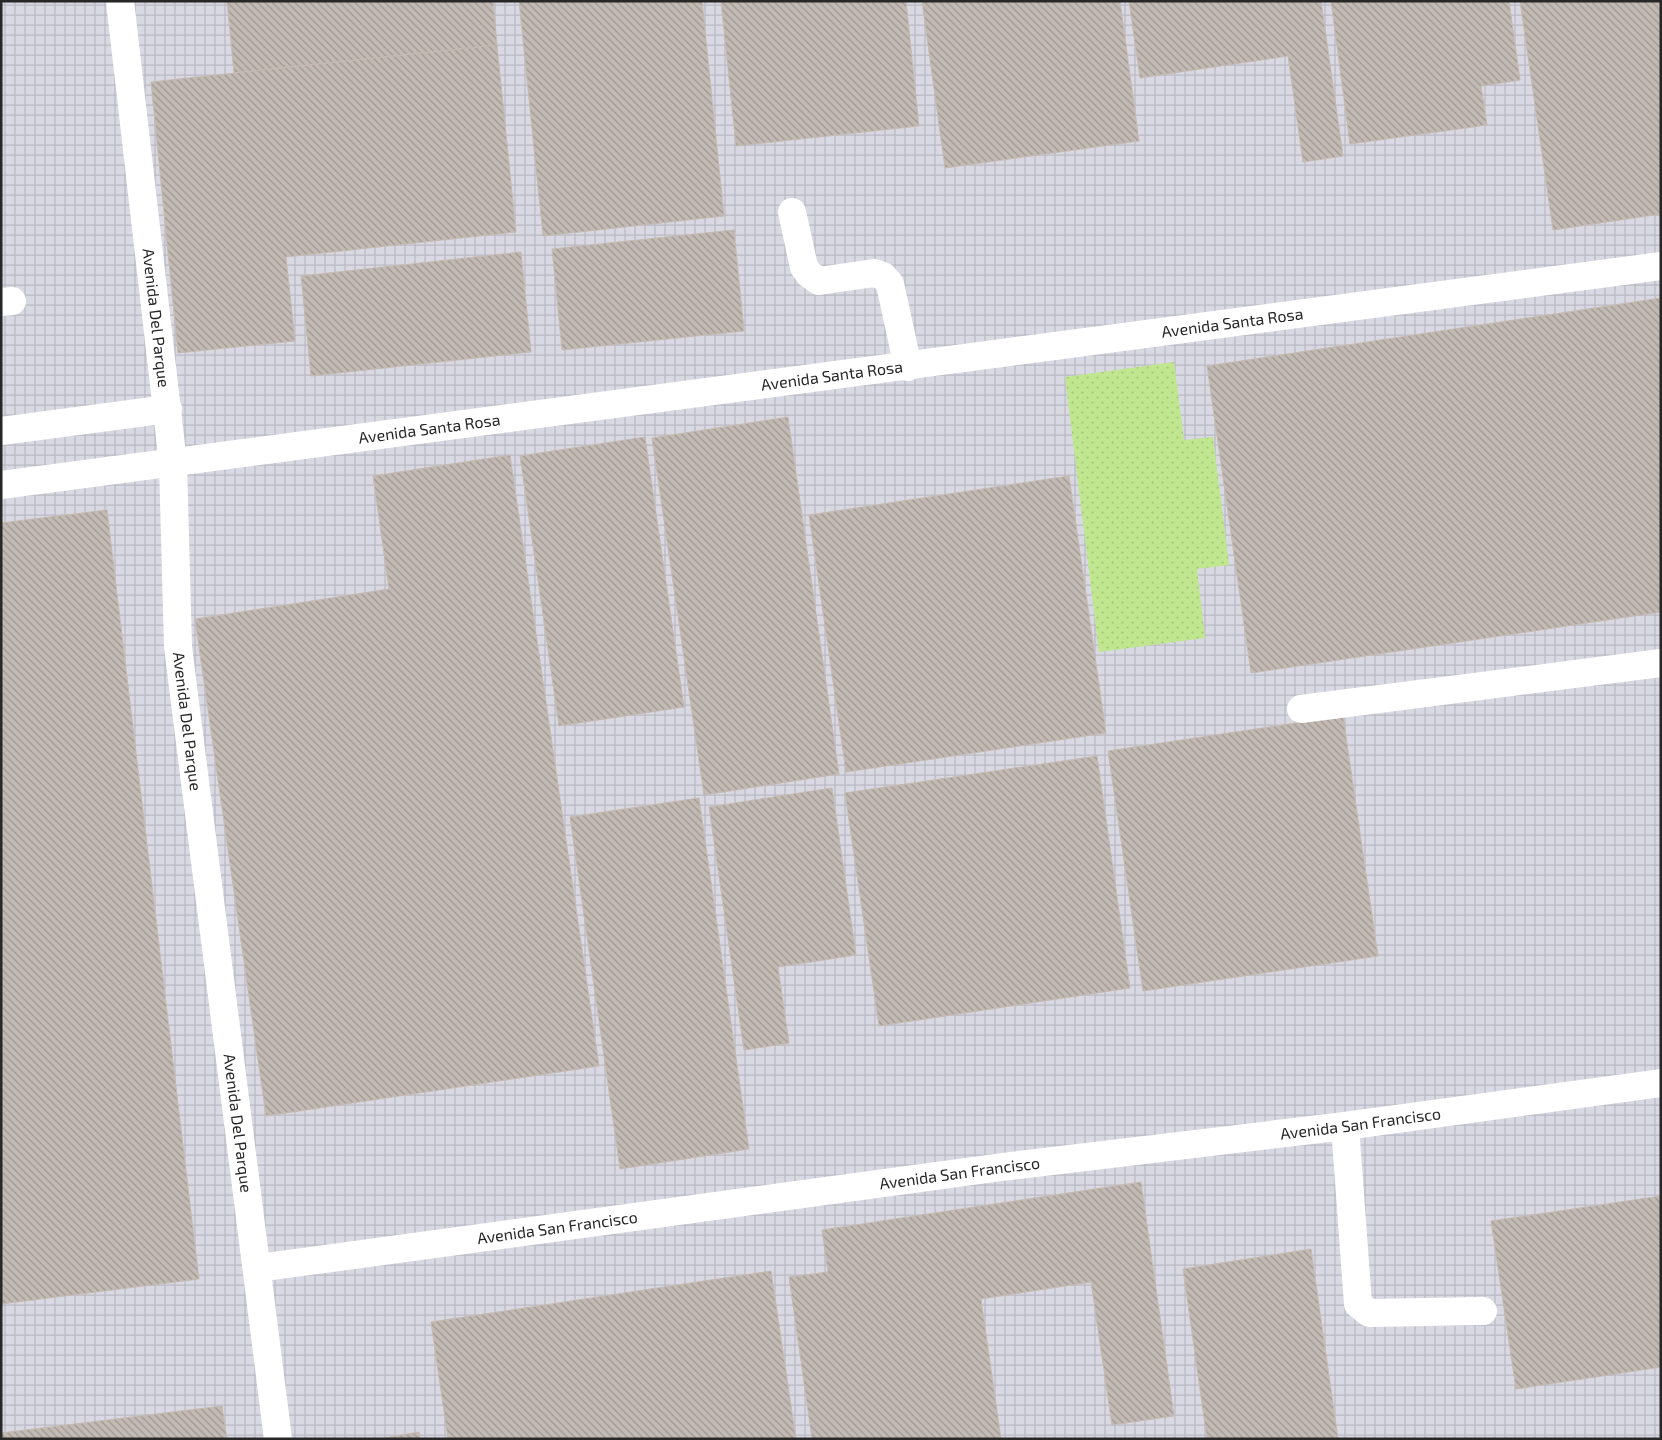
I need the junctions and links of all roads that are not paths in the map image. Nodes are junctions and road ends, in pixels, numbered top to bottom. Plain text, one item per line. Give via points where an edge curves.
1 (120, 1) edge
2 (792, 212) dead end
3 (1661, 266) edge
4 (908, 367) junction
5 (168, 409) junction
6 (1, 431) edge
7 (173, 463) junction
8 (1, 485) edge
9 (1661, 663) edge
10 (1301, 709) dead end
11 (1661, 1083) edge
12 (1344, 1126) junction
13 (258, 1268) junction
14 (1484, 1311) dead end
15 (278, 1439) edge

1 - 5 street, Avenida Del Parque
2 - 4 street via 804,267 809,274 819,281 874,273 890,284
3 - 4 street, Avenida Santa Rosa
4 - 7 street, Avenida Santa Rosa
5 - 6 street
5 - 7 street, Avenida Del Parque
7 - 8 street, Avenida Santa Rosa
7 - 13 street, Avenida Del Parque via 178,647
9 - 10 street
11 - 12 street, Avenida San Francisco
12 - 13 street, Avenida San Francisco via 1002,1167
12 - 14 street via 1358,1304 1369,1313
13 - 15 street, Avenida Del Parque

